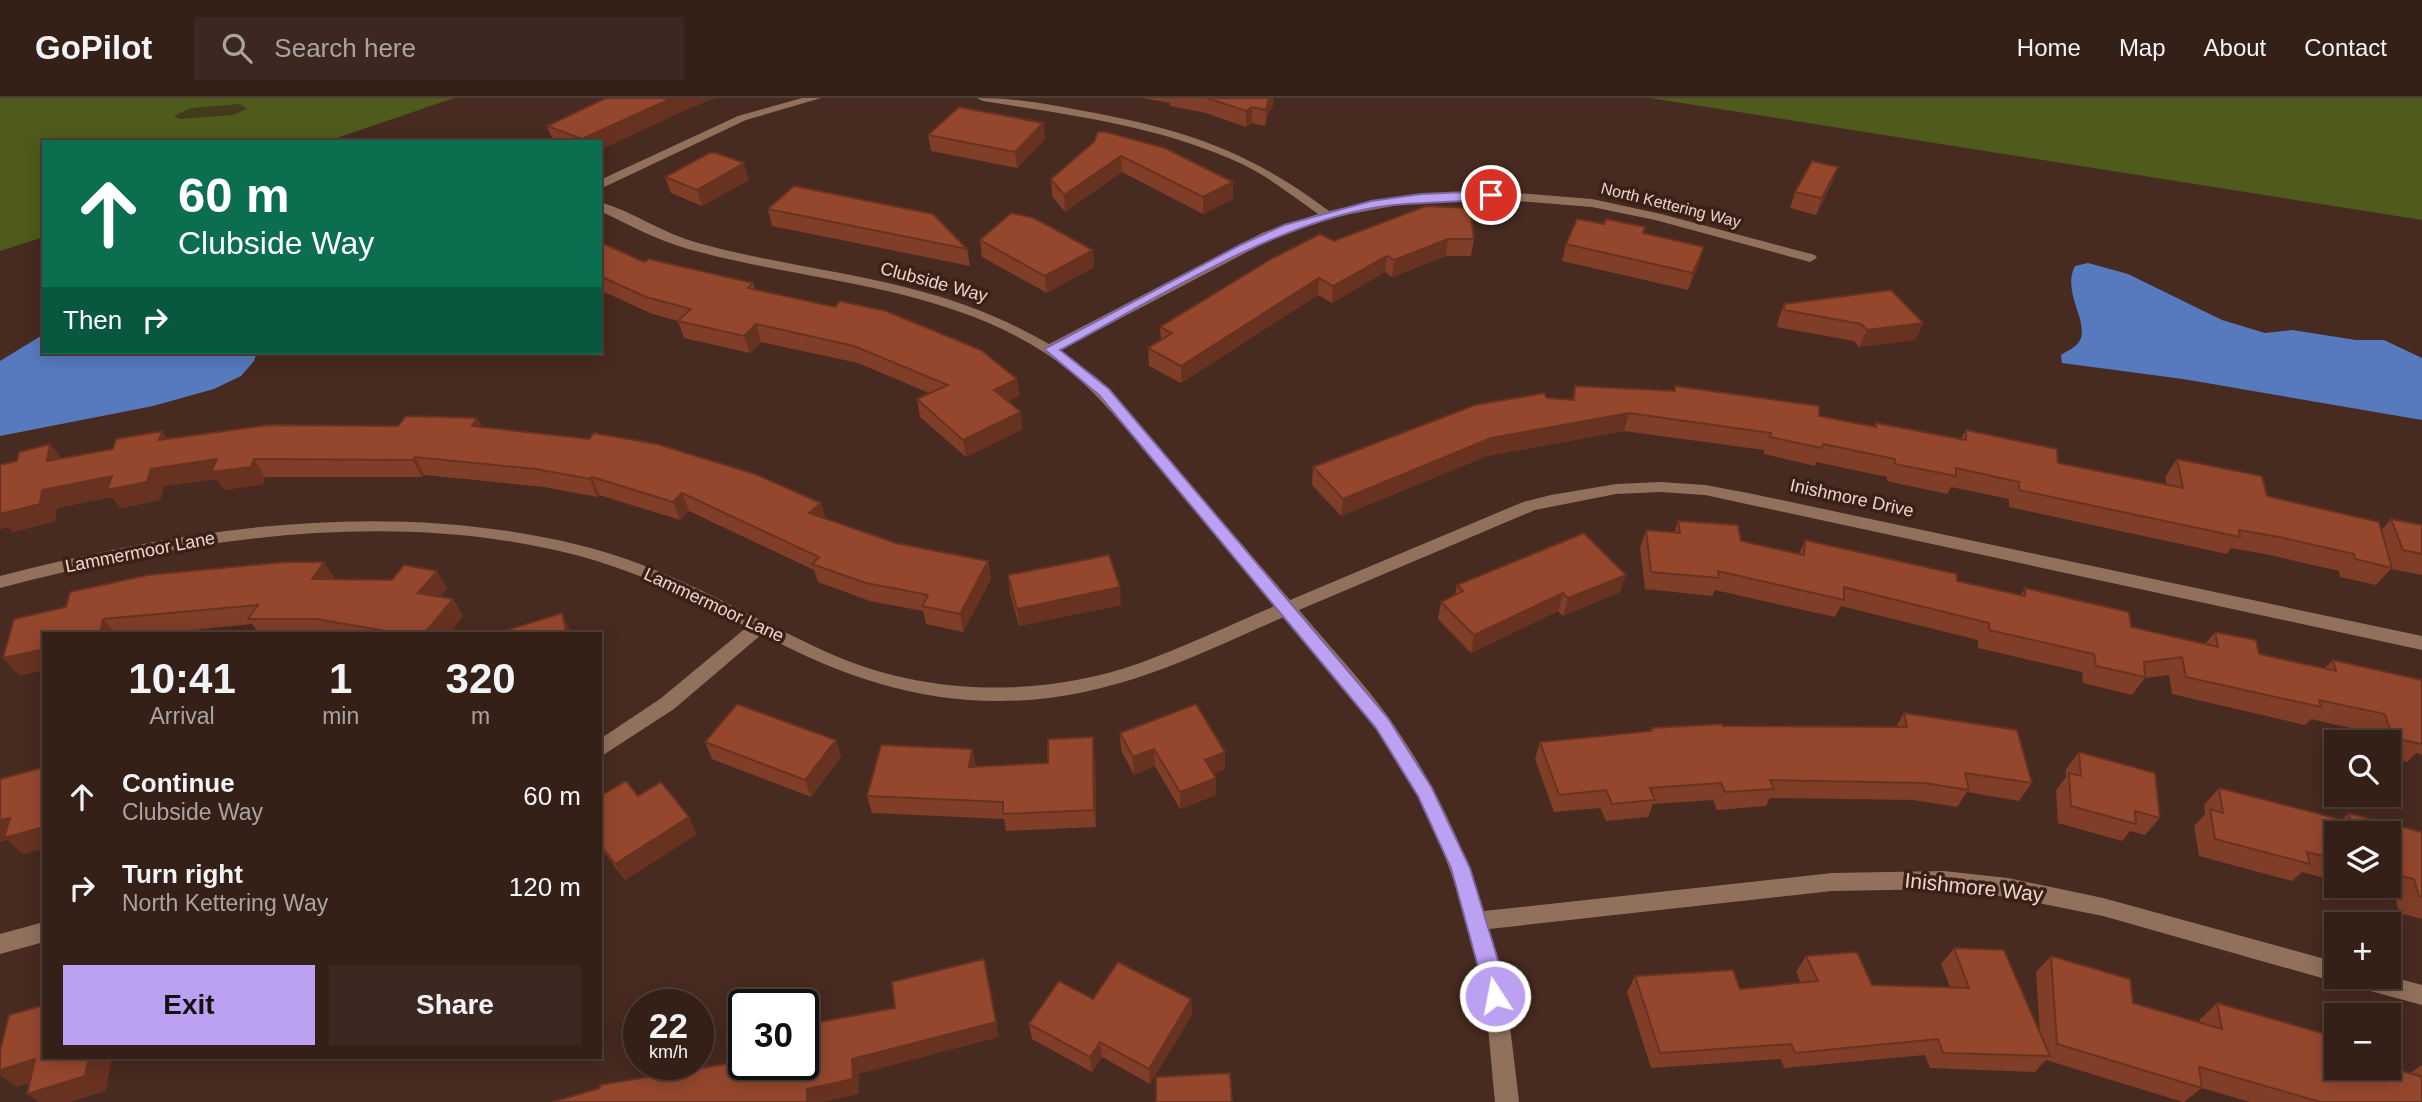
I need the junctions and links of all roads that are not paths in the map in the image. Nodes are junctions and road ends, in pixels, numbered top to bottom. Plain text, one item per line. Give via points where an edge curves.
1 (815, 98) edge
2 (983, 98) edge
3 (602, 184) edge
4 (602, 207) edge
5 (1326, 215) junction
6 (1810, 258) dead end
7 (1051, 349) junction
8 (0, 582) edge
9 (1285, 607) junction
10 (761, 625) junction
11 (2422, 643) edge
12 (602, 747) edge
13 (1477, 921) junction
14 (42, 933) edge
15 (0, 944) edge
16 (2324, 969) edge
17 (2400, 989) edge
18 (2422, 995) edge
19 (1507, 1102) edge

1 - 3 street via 734,121
2 - 5 street via 1131,123 1204,142 1268,171
4 - 7 street, Clubside Way via 693,246 973,310
5 - 6 street, North Kettering Way via 1421,198 1548,198 1637,212
5 - 7 street, North Kettering Way via 1267,236
7 - 9 street, Clubside Way via 1104,392
8 - 10 street, Lammermoor Lane via 218,537 325,528 418,527 578,550 655,574
9 - 10 street, Lammermoor Lane via 1132,673 1099,683 1018,695 958,695 901,687 826,660
9 - 11 street, Inishmore Drive via 1551,499 1650,486 1748,498
9 - 13 street, Clubside Way via 1360,694 1400,749 1441,823
10 - 12 street via 667,704
13 - 16 street, Inishmore Way via 1832,882 1958,881 2071,900
13 - 19 street, Clubside Way via 1498,1016
14 - 15 street
17 - 18 street

